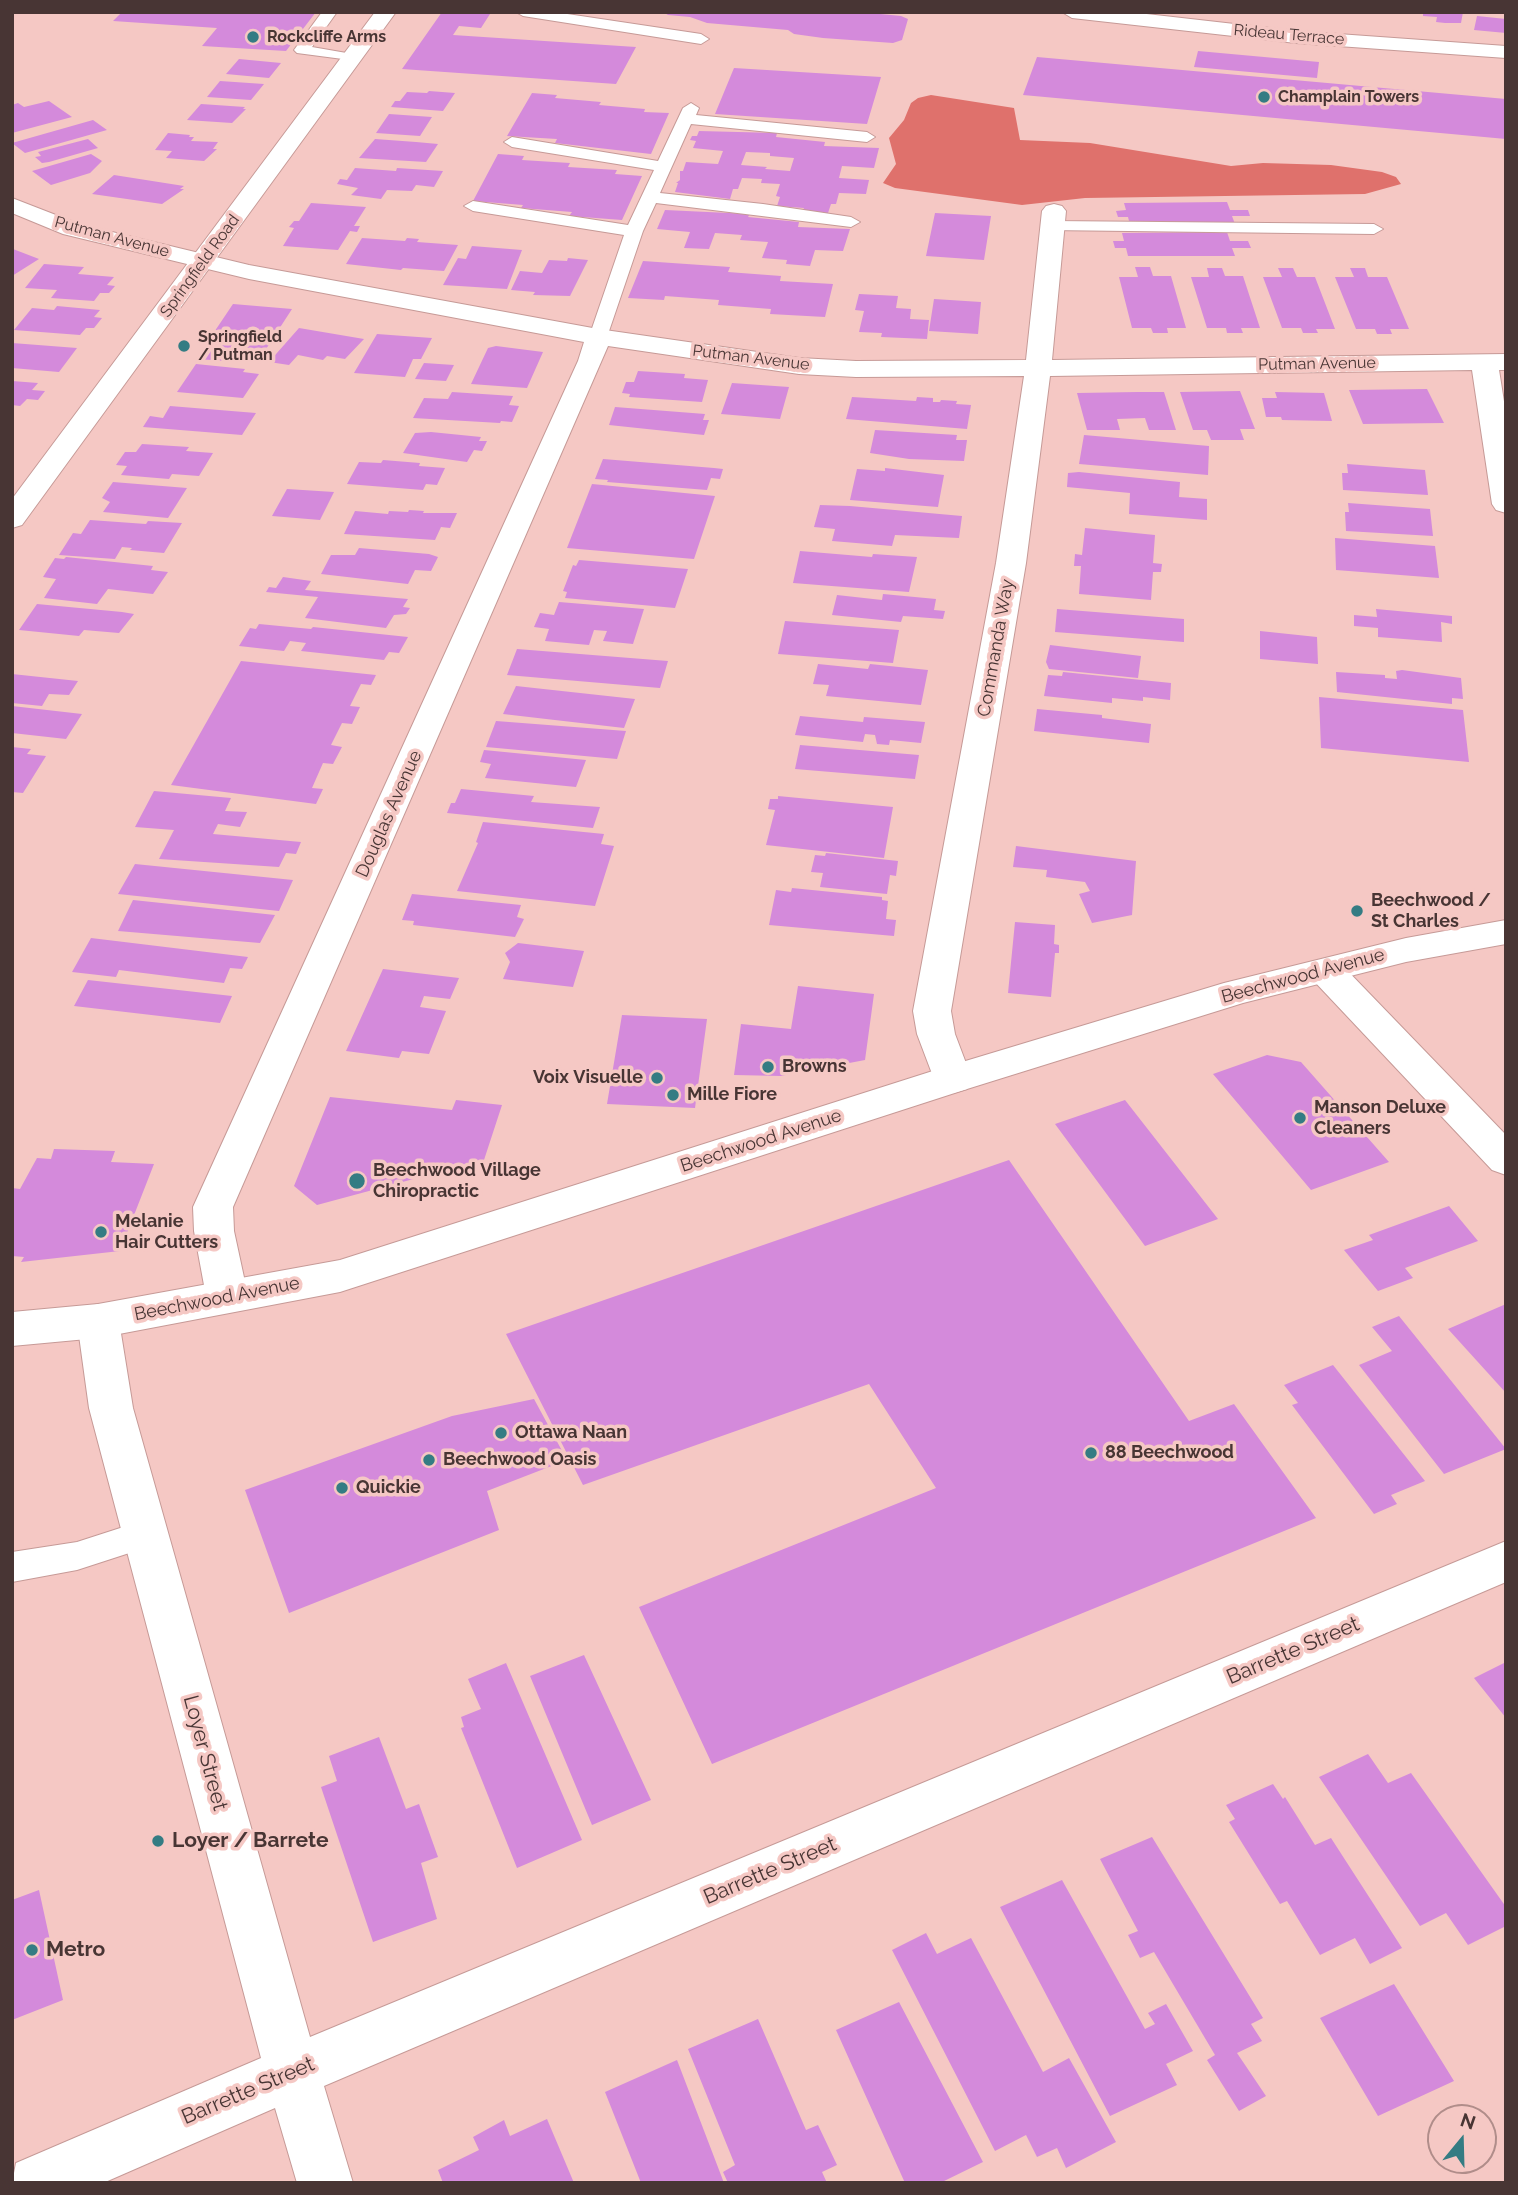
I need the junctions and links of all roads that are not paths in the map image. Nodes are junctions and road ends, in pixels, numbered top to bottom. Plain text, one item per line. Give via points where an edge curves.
1 (330, 12) edge
2 (386, 12) edge
3 (523, 12) edge
4 (1080, 13) edge
5 (701, 39) dead end
6 (1506, 52) edge
7 (353, 58) junction
8 (867, 137) dead end
9 (512, 142) dead end
10 (663, 167) junction
11 (650, 197) junction
12 (473, 206) dead end
13 (17, 212) edge
14 (1054, 219) joint
15 (851, 222) dead end
16 (1374, 229) dead end
17 (634, 231) junction
18 (205, 260) junction
19 (598, 337) junction
20 (1495, 362) edge
21 (1038, 368) junction
22 (1506, 504) edge
23 (12, 519) edge
24 (1506, 932) edge
25 (1326, 971) junction
26 (953, 1079) junction
27 (1506, 1160) edge
28 (227, 1296) junction
29 (98, 1321) junction
30 (12, 1329) edge
31 (145, 1534) junction
32 (1506, 1561) edge
33 (12, 1567) edge
34 (292, 2072) junction
35 (36, 2183) edge
36 (325, 2183) edge

1 - 7 lane via 302,50
2 - 7 street, Springfield Road
3 - 5 lane
4 - 6 street, Rideau Terrace via 1297,37
7 - 18 street, Springfield Road
8 - 10 lane via 688,113
9 - 10 lane
10 - 11 lane
11 - 15 lane
11 - 17 lane
12 - 17 lane
13 - 18 street, Putman Avenue
14 - 16 lane
14 - 21 street, Commanda Way
17 - 19 lane
18 - 19 street, Putman Avenue
18 - 23 street, Springfield Road
19 - 21 street, Putman Avenue via 799,366
19 - 28 street, Douglas Avenue via 586,374 213,1207
20 - 21 street, Putman Avenue
20 - 22 street
21 - 26 street, Commanda Way via 1011,563 932,1012
24 - 25 street, Beechwood Avenue via 1406,950
25 - 26 street, Beechwood Avenue via 1237,992
25 - 27 street
26 - 28 street, Beechwood Avenue via 340,1276
28 - 29 street, Beechwood Avenue
29 - 30 street, Beechwood Avenue
29 - 31 street, Loyer Street via 111,1408
31 - 33 lane via 78,1556
31 - 34 street, Loyer Street
32 - 34 street, Barrette Street
34 - 35 street, Barrette Street
34 - 36 street, Loyer Street

